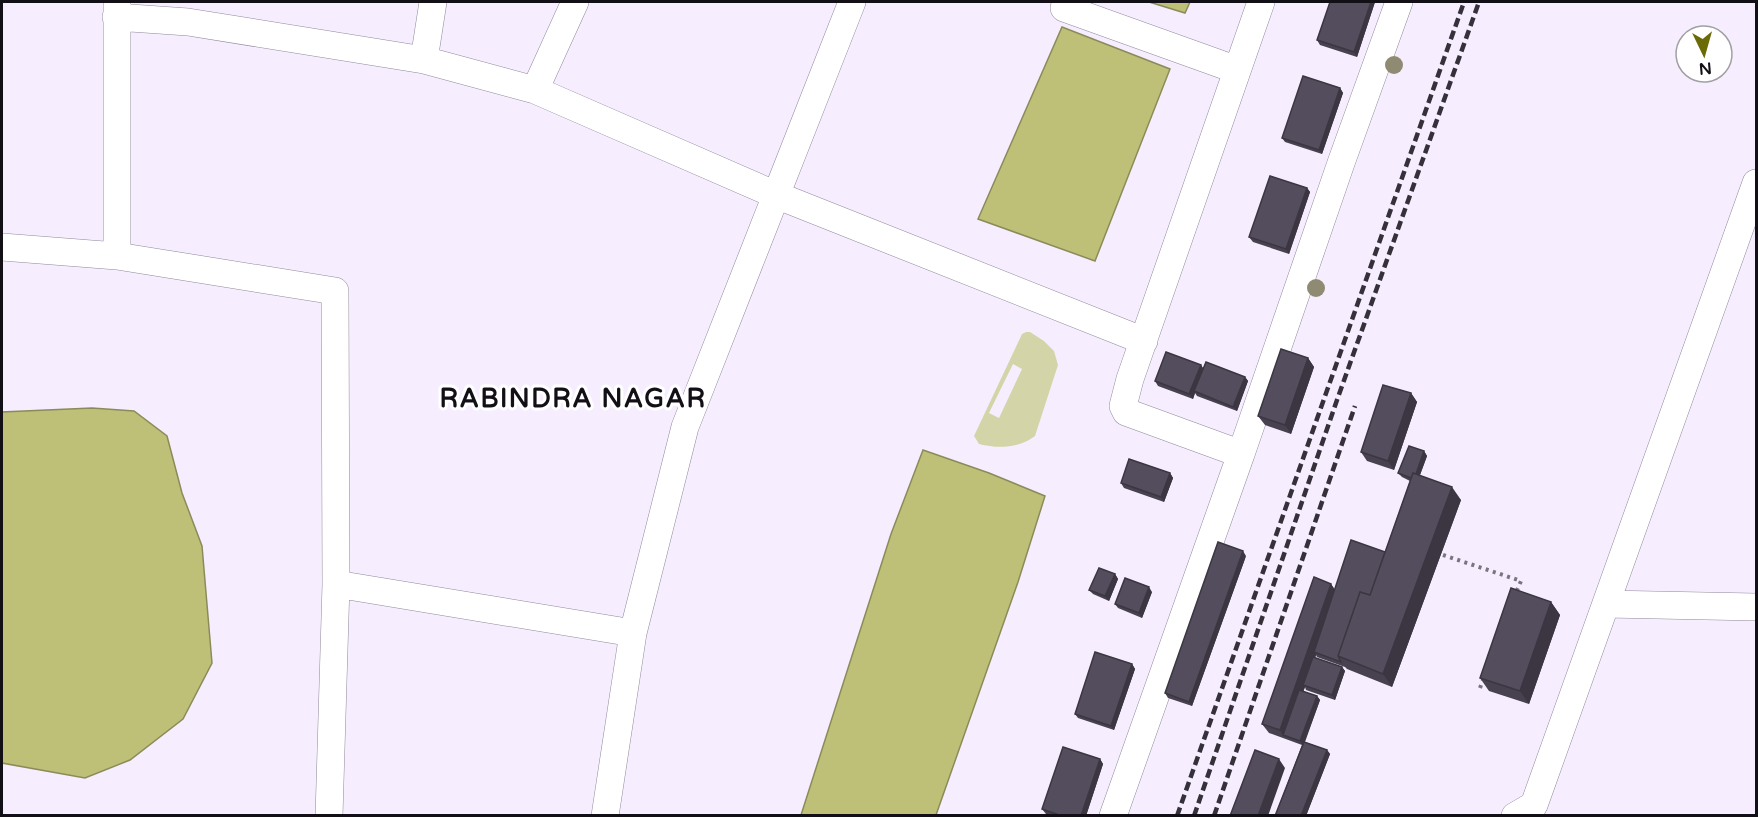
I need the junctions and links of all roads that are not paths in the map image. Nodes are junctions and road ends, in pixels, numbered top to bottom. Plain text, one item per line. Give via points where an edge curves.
1 (433, 2) edge
2 (575, 2) edge
3 (852, 2) edge
4 (1261, 2) edge
5 (1399, 2) edge
6 (1064, 8) dead end
7 (116, 9) edge
8 (190, 12) edge
9 (424, 60) junction
10 (1237, 70) junction
11 (534, 90) junction
12 (1756, 183) edge
13 (776, 195) junction
14 (2, 247) edge
15 (117, 256) junction
16 (1144, 341) junction
17 (1241, 454) junction
18 (336, 584) junction
19 (1606, 604) junction
20 (1756, 607) edge
21 (633, 633) junction
22 (329, 816) edge
23 (605, 816) edge
24 (1113, 816) edge
25 (1515, 816) edge

1 - 9 street
2 - 11 street
3 - 13 street
4 - 10 street
5 - 17 street
6 - 10 street
7 - 8 street
7 - 15 street
8 - 9 street
9 - 11 street
10 - 16 street
11 - 13 street
12 - 19 street
13 - 16 street
13 - 21 street via 685,427
14 - 15 street
15 - 18 street via 335,291
16 - 17 street via 1124,401 1126,412
17 - 24 street
18 - 21 street
18 - 22 street
19 - 20 street
19 - 25 street via 1534,805
21 - 23 street

